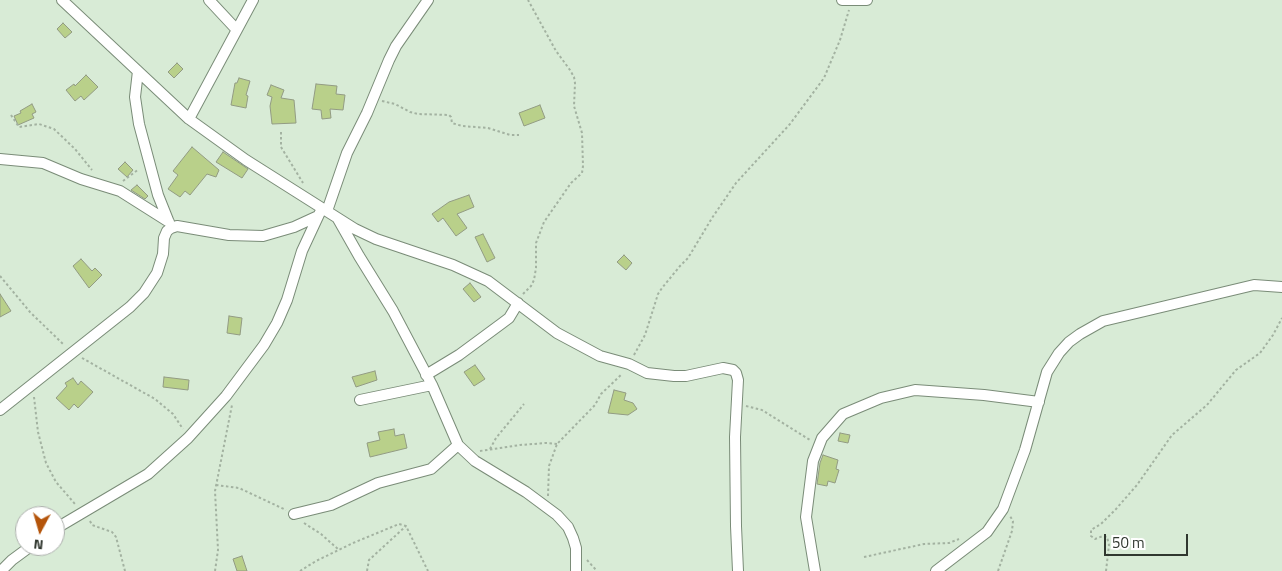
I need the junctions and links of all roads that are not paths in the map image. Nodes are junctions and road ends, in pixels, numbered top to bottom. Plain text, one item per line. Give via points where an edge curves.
1 (62, 0) edge
2 (209, 0) edge
3 (253, 0) edge
4 (428, 0) edge
5 (842, 0) edge
6 (852, 0) edge
7 (867, 0) edge
8 (236, 29) junction
9 (138, 71) junction
10 (189, 118) junction
11 (0, 159) edge
12 (322, 212) junction
13 (338, 218) junction
14 (170, 225) junction
15 (1282, 287) edge
16 (517, 302) junction
17 (426, 375) junction
18 (432, 385) junction
19 (360, 400) dead end
20 (1039, 402) junction
21 (0, 410) edge
22 (458, 445) junction
23 (294, 514) road end
24 (65, 523) edge
25 (17, 556) edge
26 (12, 560) junction
27 (0, 562) edge
28 (1, 571) edge
29 (576, 571) edge
30 (738, 571) edge
31 (815, 571) edge
32 (936, 571) edge

1 - 9 street
2 - 8 street
3 - 8 street
4 - 12 street via 396,46
5 - 6 street
6 - 7 street
8 - 10 street
9 - 10 street
9 - 14 street via 136,110 158,195
10 - 12 street
11 - 14 street via 43,163 81,179 120,190
12 - 13 street
12 - 14 street via 294,227 263,236
12 - 24 street via 302,251 287,300 268,337 226,396 188,438 148,474
13 - 16 street via 376,240 453,265 488,281
13 - 17 street via 393,311
14 - 21 street via 157,273 144,294
15 - 20 street via 1254,285 1103,321 1080,334 1059,353 1047,372
16 - 17 street via 501,324 454,359
16 - 30 street via 557,333 629,368 674,376 723,368 736,373
17 - 18 street
18 - 19 street
18 - 22 street
20 - 31 street via 915,390 868,403 843,414 818,446 813,461 806,517
20 - 32 street via 1004,509 986,532
22 - 23 street via 431,469 378,483 331,505
22 - 29 street via 475,461 557,515 568,527 576,548
25 - 26 street
26 - 27 street
26 - 28 street

